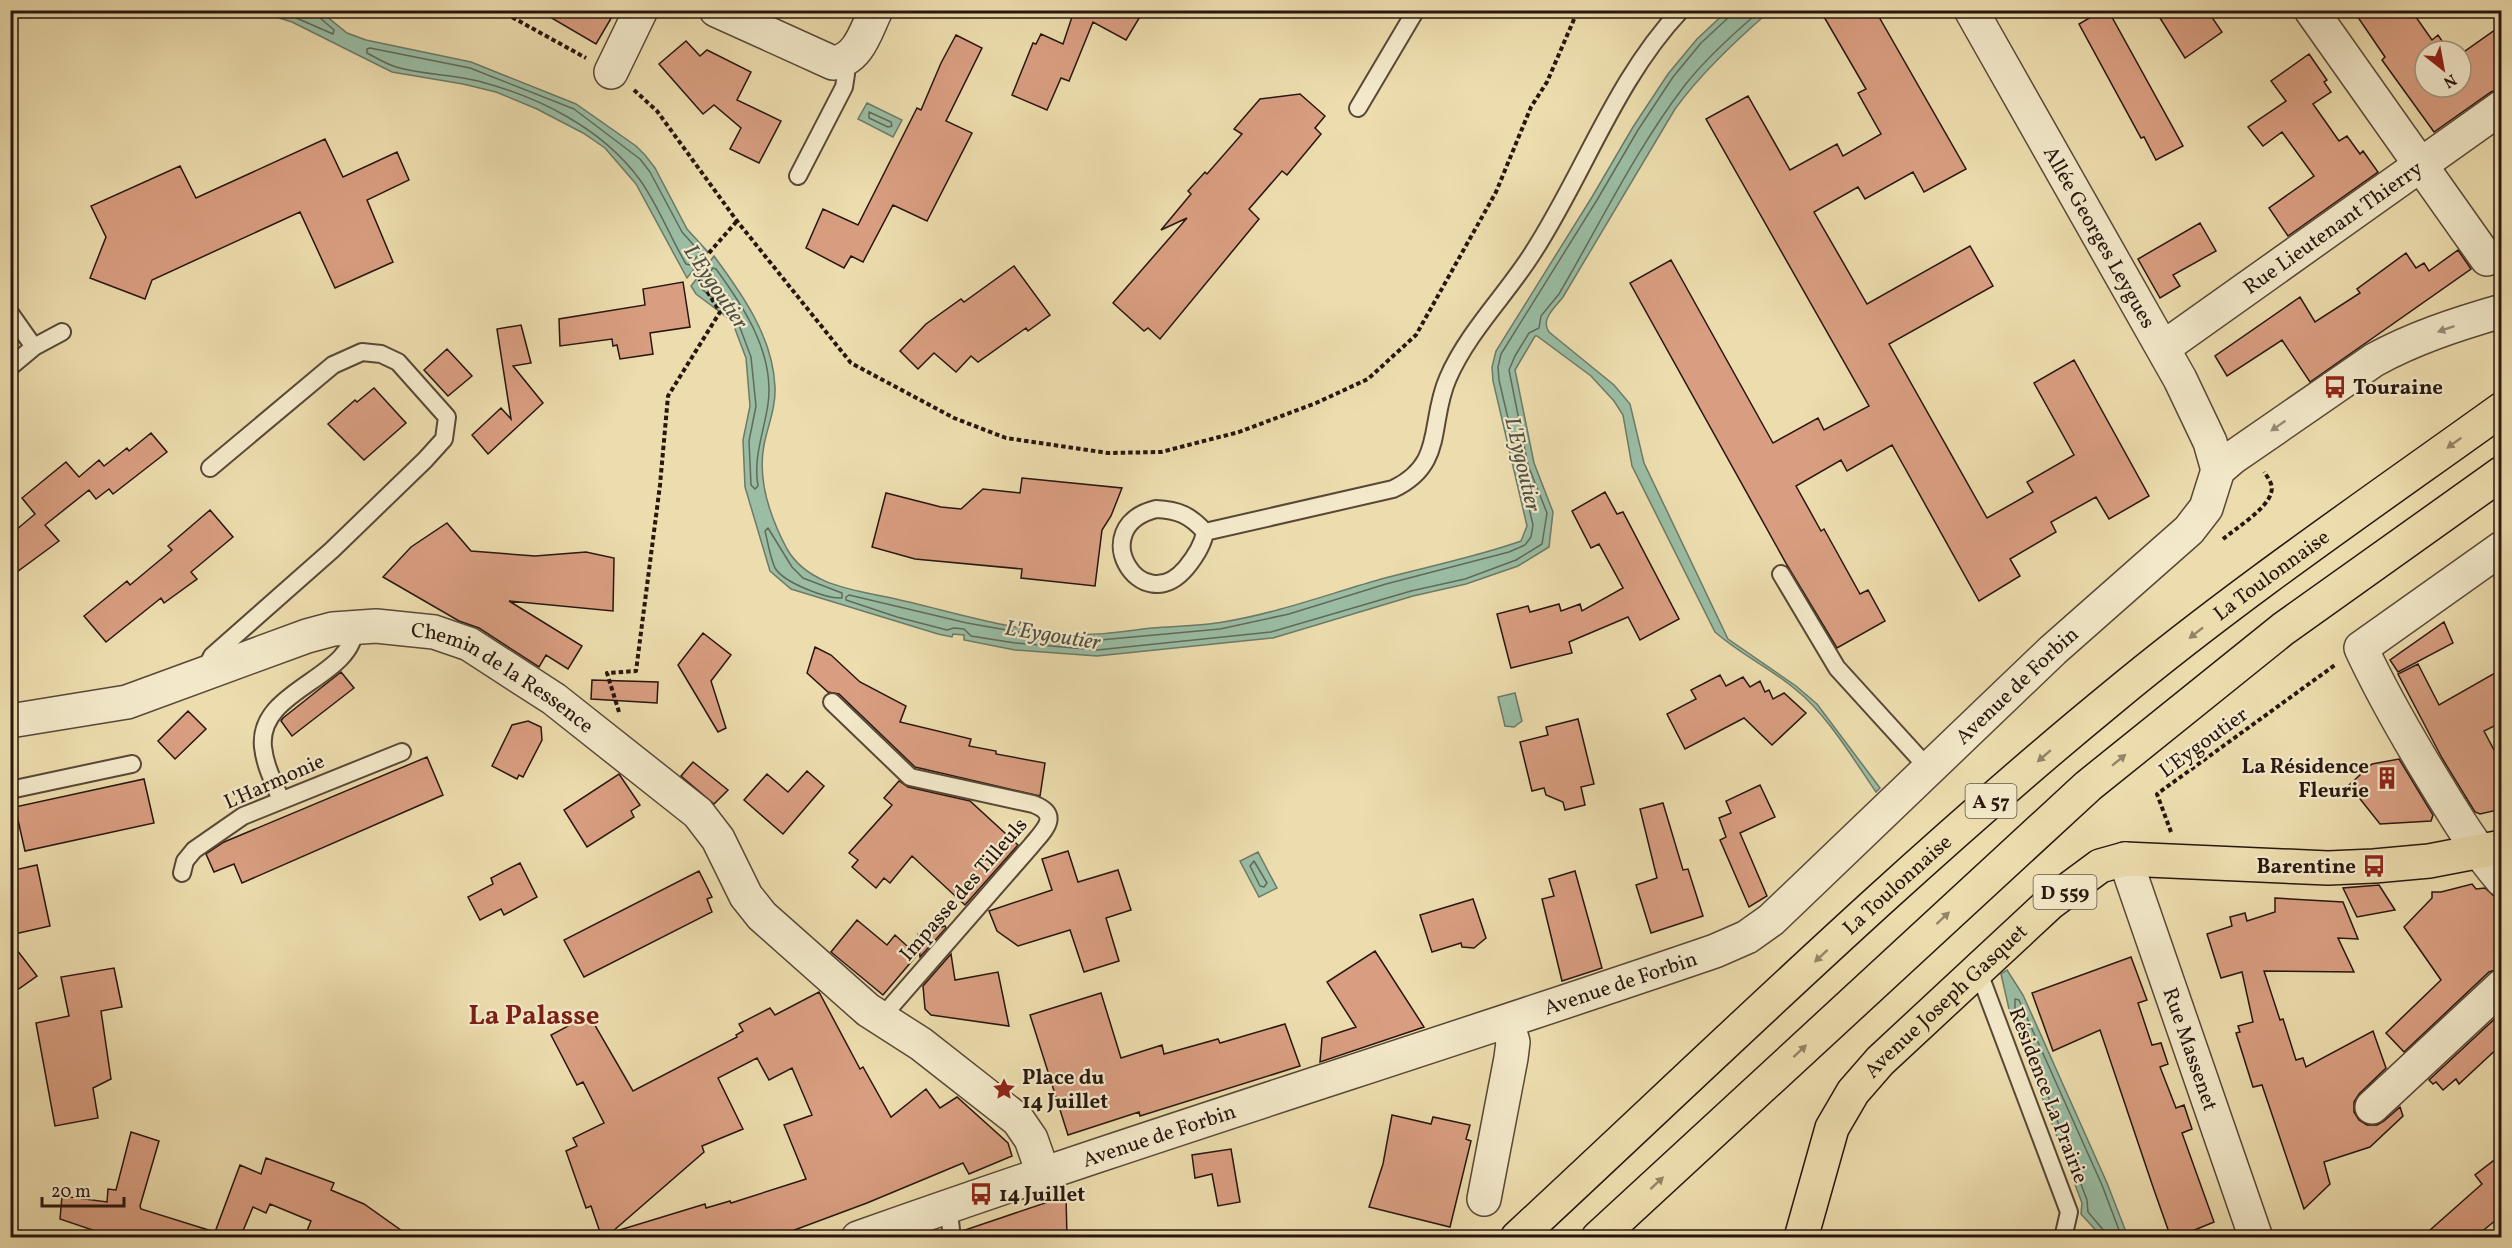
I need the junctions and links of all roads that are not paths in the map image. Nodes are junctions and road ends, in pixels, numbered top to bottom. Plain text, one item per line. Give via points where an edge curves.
1 (640, 10) edge
2 (716, 10) edge
3 (876, 10) edge
4 (1416, 10) edge
5 (1681, 10) edge
6 (1971, 10) edge
7 (2311, 10) edge
8 (841, 61) junction
9 (611, 72) road end
10 (2502, 107) edge
11 (1358, 108) dead end
12 (2421, 164) junction
13 (798, 176) dead end
14 (2487, 259) dead end
15 (2502, 311) edge
16 (10, 313) edge
17 (62, 332) dead end
18 (34, 347) junction
19 (2163, 348) junction
20 (10, 367) edge
21 (2502, 408) edge
22 (210, 468) dead end
23 (2218, 470) junction
24 (2502, 473) edge
25 (1205, 531) junction
26 (2502, 548) edge
27 (1781, 574) dead end
28 (355, 627) junction
29 (206, 673) junction
30 (831, 702) dead end
31 (10, 721) edge
32 (402, 752) dead end
33 (132, 764) dead end
34 (1928, 768) junction
35 (10, 790) edge
36 (281, 800) junction
37 (2489, 849) edge
38 (2125, 859) junction
39 (182, 873) dead end
40 (2502, 880) edge
41 (1978, 970) junction
42 (2502, 986) edge
43 (880, 1019) junction
44 (1506, 1022) junction
45 (2372, 1107) dead end
46 (1043, 1173) junction
47 (1484, 1199) dead end
48 (948, 1205) junction
49 (1604, 1233) edge
50 (858, 1238) edge
51 (951, 1238) edge
52 (1517, 1238) edge
53 (1801, 1238) edge
54 (2063, 1238) edge
55 (2256, 1238) edge

1 - 9 street
2 - 8 street via 828,62
3 - 8 street via 856,50
4 - 11 lane
5 - 25 lane via 1633,74 1532,254 1453,368 1442,393 1432,449 1419,472 1393,489
6 - 19 street, Allée Georges Leygues
7 - 12 street
8 - 13 lane via 846,74 844,87
10 - 12 street, Rue Lieutenant Thierry
12 - 14 street
12 - 19 street, Rue Lieutenant Thierry
15 -> 23 street via 2428,335 2381,356
16 - 18 lane
17 - 18 lane
18 - 20 lane
19 - 23 street, Allée Georges Leygues via 2210,442
21 -> 52 main road, La Toulonnaise / A 57 via 2255,587 2113,697 1971,819
22 - 29 lane via 333,364 362,352 381,354 398,362 447,417 444,439 432,453 332,550 212,656
23 - 34 street, Avenue de Forbin via 2206,508 2189,530
49 -> 24 main road, A 57 via 2088,786 2283,629
25 - 25 lane via 1186,514 1173,510 1142,512 1126,529 1122,554 1133,576 1155,584 1167,581 1188,566
26 - 37 street via 2361,648 2377,684
27 - 34 lane via 1837,668
28 - 29 street, Chemin de la Ressence via 307,636
28 - 36 lane via 353,642 342,656 281,705 266,724 263,747
28 - 43 street, Chemin de la Ressence via 415,629 451,637 554,699 698,813 718,839 756,910
29 - 31 street, Chemin de la Ressence via 127,702
30 - 43 lane, Impasse des Tilleuls via 910,777 1033,804 1049,816 1031,846
32 - 36 lane, L'Harmonie
33 - 35 lane
34 - 44 street, Avenue de Forbin via 1771,920 1747,937
36 - 39 lane, L'Harmonie via 243,816 203,843 185,861
37 - 38 main road, Avenue Joseph Gasquet / D 559 via 2428,861 2328,868
37 - 40 street
38 - 41 main road, Avenue Joseph Gasquet / D 559 via 2100,867 2050,903
38 - 55 street, Rue Massenet
41 - 53 main road, Avenue Joseph Gasquet / D 559 via 1852,1092 1832,1128
41 - 54 lane, Résidence La Prairie via 2069,1212
42 - 45 street
43 - 46 street via 921,1044 1018,1120 1031,1139
44 - 46 street, Avenue de Forbin
44 - 47 street via 1513,1042
46 - 48 street, Avenue de Forbin
48 - 50 street, Avenue de Forbin
48 - 51 lane

